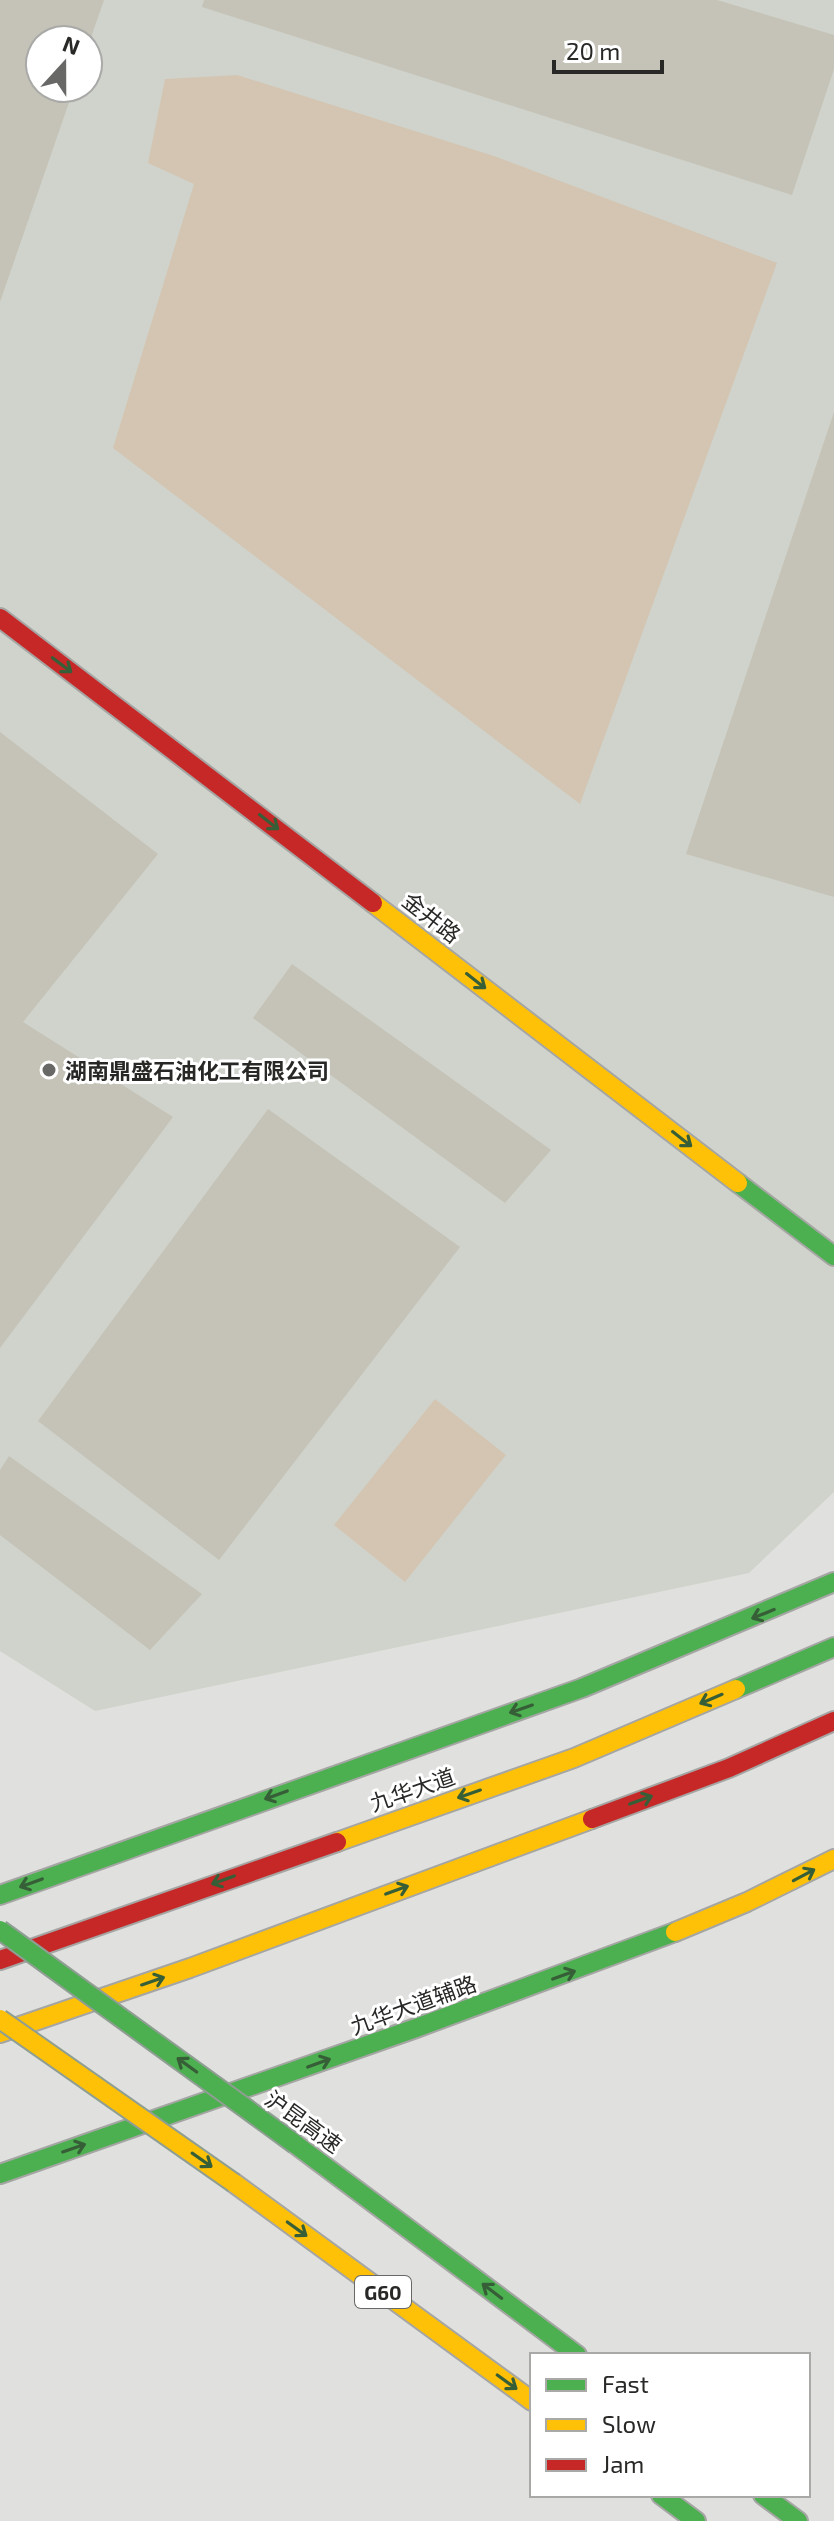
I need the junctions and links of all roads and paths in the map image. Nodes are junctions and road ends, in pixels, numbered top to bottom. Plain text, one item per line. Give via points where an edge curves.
1 (0, 618) edge
2 (834, 1256) edge
3 (834, 1582) edge
4 (834, 1647) edge
5 (834, 1721) edge
6 (834, 1859) edge
7 (0, 1895) edge
8 (0, 1930) edge
9 (0, 1960) edge
10 (0, 2019) edge
11 (0, 2033) edge
12 (0, 2174) edge
13 (574, 2353) edge
14 (530, 2400) edge
15 (664, 2497) edge
16 (766, 2497) edge
17 (696, 2521) edge
18 (798, 2521) edge

1 -> 2 main road, 金井路
3 -> 7 main road via 582,1688
4 -> 9 main road, 九华大道 via 574,1758
11 -> 5 main road via 729,1768
12 -> 6 main road, 九华大道辅路 via 665,1938
13 -> 8 main road, 沪昆高速, bridge
10 -> 14 main road, G60, bridge
15 - 17 main road
16 - 18 main road

